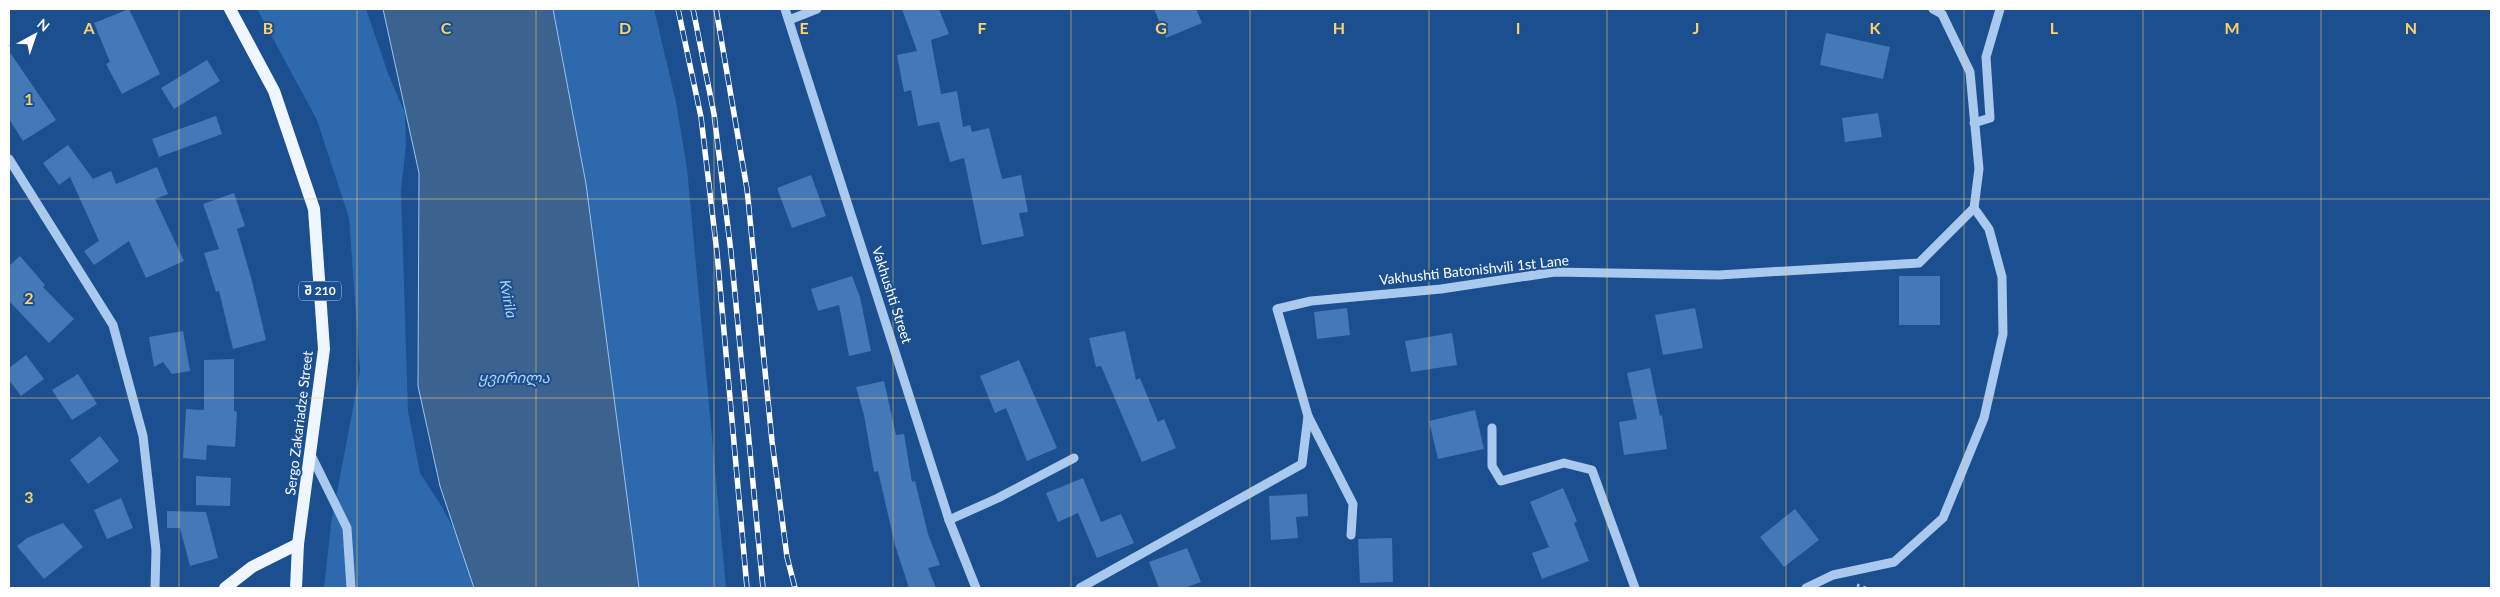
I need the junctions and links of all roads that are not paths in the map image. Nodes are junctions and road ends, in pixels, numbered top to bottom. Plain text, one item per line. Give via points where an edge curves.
1 (230, 9) edge
2 (785, 9) edge
3 (817, 9) edge
4 (1933, 9) edge
5 (2000, 9) edge
6 (789, 20) junction
7 (1974, 123) junction
8 (9, 160) edge
9 (1974, 208) junction
10 (1308, 416) junction
11 (1492, 428) dead end
12 (310, 453) junction
13 (1074, 458) dead end
14 (949, 520) junction
15 (1351, 535) dead end
16 (298, 544) junction
17 (155, 588) edge
18 (225, 588) edge
19 (296, 588) edge
20 (351, 588) edge
21 (976, 588) edge
22 (1080, 588) edge
23 (1635, 588) edge
24 (1806, 588) edge

1 - 12 main road, Sergo Zakariadze Street / შ 210 via 274,90 314,209 324,349
2 - 6 street, Vakhushti Street
3 - 6 street
4 - 7 street via 1942,14 1970,72
5 - 7 street via 1986,56 1990,118
6 - 14 street, Vakhushti Street
7 - 9 street via 1979,170
8 - 17 street via 113,325 143,436 156,550
9 - 10 street, Vakhushti Batonishvili 1st Lane via 1919,263 1719,275 1555,272 1441,289 1311,301 1277,309
9 - 24 street via 1989,229 2002,277 2003,334 1984,418 1942,518 1894,562 1833,575
10 - 15 street via 1353,504
10 - 22 street, Vakhushti Batonishvili 1st Lane via 1302,464
11 - 23 street via 1492,466 1501,481 1564,463 1592,470
12 - 16 main road, Sergo Zakariadze Street / შ 210
12 - 20 street via 347,528
13 - 14 street
14 - 21 street, Vakhushti Street
16 - 18 main road via 252,567
16 - 19 main road, Sergo Zakariadze Street / შ 210

